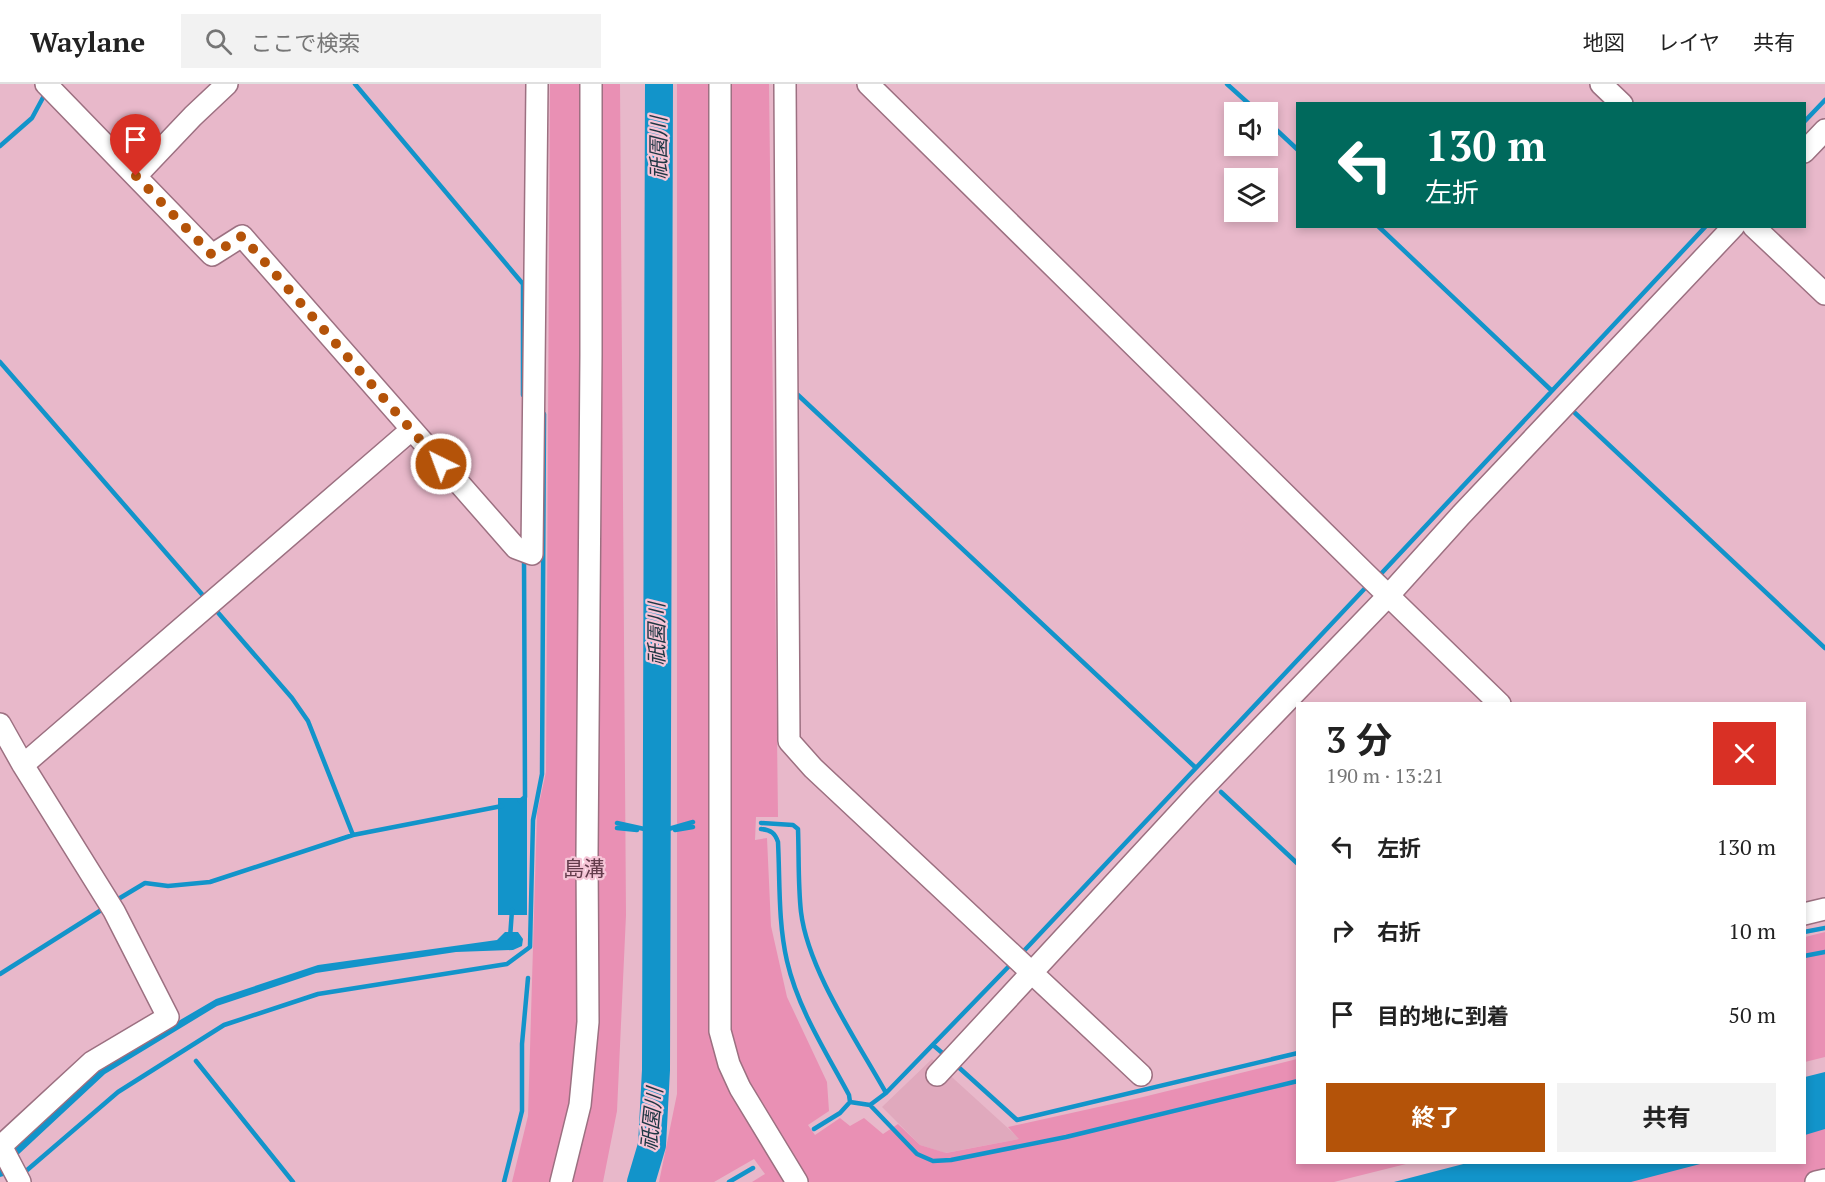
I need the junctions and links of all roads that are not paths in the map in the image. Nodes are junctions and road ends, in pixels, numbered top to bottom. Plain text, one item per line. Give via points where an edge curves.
1 (227, 84) edge
2 (537, 84) edge
3 (591, 84) edge
4 (720, 84) edge
5 (784, 84) edge
6 (868, 84) edge
7 (1601, 84) edge
8 (51, 89) edge
9 (1620, 102) edge
10 (1825, 130) edge
11 (1806, 150) edge
12 (136, 176) junction
13 (1732, 228) edge
14 (1755, 228) edge
15 (1825, 294) edge
16 (411, 430) junction
17 (1388, 596) junction
18 (1498, 702) edge
19 (0, 724) edge
20 (23, 765) junction
21 (1825, 909) edge
22 (1806, 914) edge
23 (1031, 972) junction
24 (937, 1075) dead end
25 (1141, 1075) dead end
26 (1, 1145) edge
27 (1825, 1180) edge
28 (20, 1182) edge
29 (561, 1182) edge
30 (797, 1182) edge
31 (1816, 1182) edge

1 - 12 street
2 - 16 street via 524,551
3 - 29 street via 588,1022 580,1105
4 - 30 street via 720,1031 740,1089
5 - 23 street via 789,741
6 - 17 street
7 - 9 street
8 - 12 street
10 - 11 street
12 - 16 street via 212,255 242,236
13 - 17 street
14 - 15 street
16 - 20 street
17 - 18 street
17 - 23 street
19 - 20 street
20 - 26 street via 109,902 168,1017 92,1062
21 - 22 street
23 - 24 street
23 - 25 street
26 - 28 street
27 - 31 street

